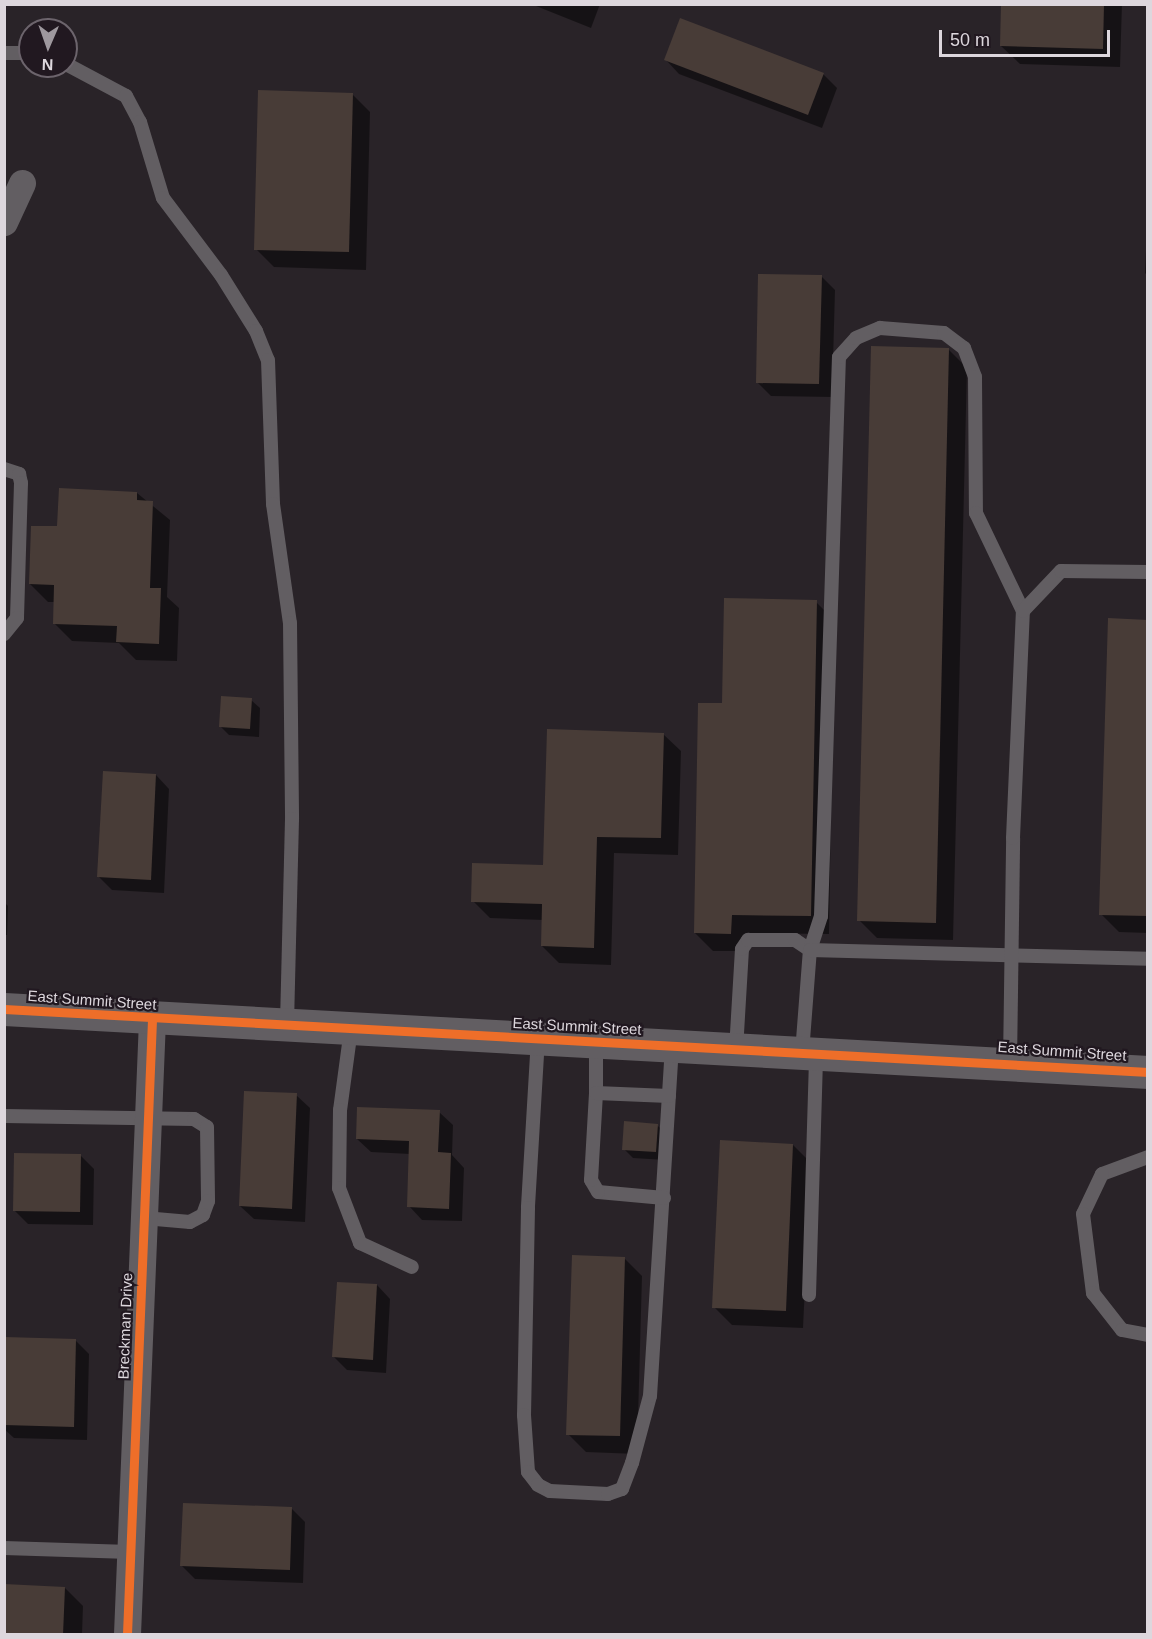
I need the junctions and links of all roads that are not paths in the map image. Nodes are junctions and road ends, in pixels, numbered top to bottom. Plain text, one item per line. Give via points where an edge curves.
1 (78, 70) edge
2 (13, 179) edge
3 (4, 222) edge
4 (4, 469) edge
5 (1148, 572) edge
6 (1023, 611) junction
7 (4, 634) edge
8 (810, 950) junction
9 (1011, 955) junction
10 (1148, 959) edge
11 (4, 1009) edge
12 (152, 1019) junction
13 (287, 1026) junction
14 (351, 1029) junction
15 (538, 1038) junction
16 (596, 1042) junction
17 (672, 1046) junction
18 (736, 1050) junction
19 (809, 1053) junction
20 (1010, 1063) junction
21 (1148, 1072) edge
22 (596, 1093) junction
23 (669, 1096) junction
24 (4, 1116) edge
25 (148, 1117) junction
26 (1148, 1157) edge
27 (664, 1198) junction
28 (144, 1218) junction
29 (412, 1267) dead end
30 (809, 1295) dead end
31 (1148, 1335) edge
32 (4, 1548) edge
33 (130, 1552) junction
34 (127, 1635) edge

1 - 13 lane via 126,96 140,122 163,198 221,275 256,331 268,360 273,504 290,623 292,819
2 - 3 street
4 - 7 lane via 19,474 21,483 17,618
5 - 6 lane via 1061,571
6 - 8 lane via 976,513 975,377 964,348 944,333 880,328 856,338 839,357 822,916
6 - 9 lane
8 - 9 lane
8 - 18 lane via 795,940 748,940 742,949
8 - 19 lane
9 - 10 lane
9 - 20 lane
11 - 12 street, East Summit Street
12 - 13 street, East Summit Street
12 - 25 street, Breckman Drive
13 - 14 street, East Summit Street
14 - 15 street, East Summit Street
14 - 29 lane via 340,1120 339,1188 360,1244
15 - 16 street, East Summit Street
15 - 27 lane via 528,1208 524,1415 528,1472 538,1485 550,1491 609,1494 622,1489 650,1396
16 - 17 street, East Summit Street
16 - 22 lane
17 - 18 street, East Summit Street
17 - 23 lane
18 - 19 street, East Summit Street
19 - 20 street, East Summit Street
19 - 30 lane
20 - 21 street, East Summit Street
22 - 23 lane
22 - 27 lane via 591,1180 598,1192
23 - 27 lane
24 - 25 lane
25 - 28 street, Breckman Drive
25 - 28 lane via 194,1119 207,1127 208,1201 203,1215 190,1222
26 - 31 lane via 1102,1174 1083,1214 1093,1293 1122,1330
28 - 33 street, Breckman Drive
32 - 33 lane
33 - 34 street, Breckman Drive

